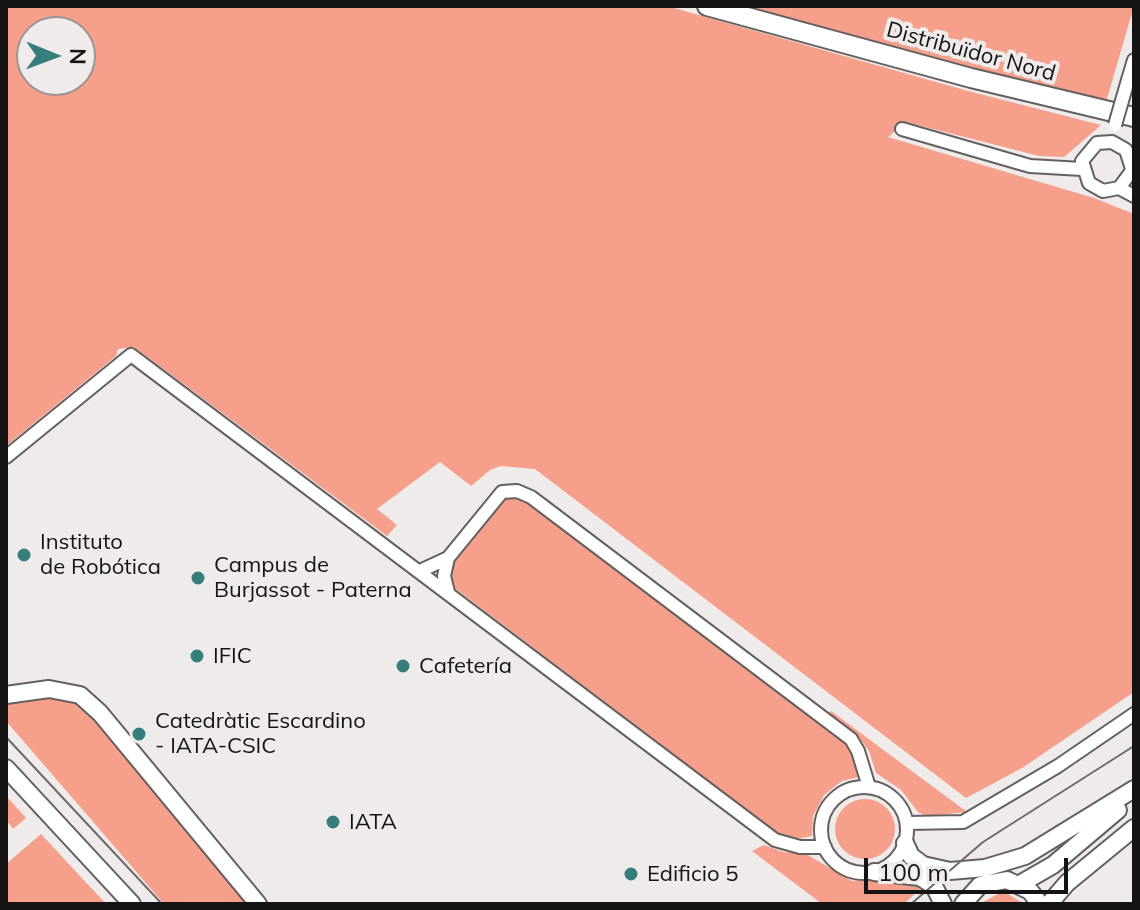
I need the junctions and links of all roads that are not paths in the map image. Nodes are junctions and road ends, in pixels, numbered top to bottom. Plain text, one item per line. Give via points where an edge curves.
1 (707, 6) edge
2 (726, 6) edge
3 (751, 16) junction
4 (1134, 60) edge
5 (1134, 117) edge
6 (1115, 125) junction
7 (902, 129) dead end
8 (1097, 143) junction
9 (1120, 145) junction
10 (1082, 169) junction
11 (1133, 173) edge
12 (1119, 188) junction
13 (1134, 196) edge
14 (6, 457) edge
15 (448, 558) junction
16 (420, 571) junction
17 (448, 592) junction
18 (6, 695) edge
19 (1134, 714) edge
20 (6, 768) edge
21 (869, 787) junction
22 (1134, 789) edge
23 (1134, 797) edge
24 (907, 823) junction
25 (1134, 828) edge
26 (905, 843) junction
27 (825, 847) junction
28 (874, 872) junction
29 (1020, 884) junction
30 (132, 904) edge
31 (258, 904) edge
32 (943, 904) edge
33 (963, 904) edge
34 (1040, 904) edge
35 (1049, 904) edge

1 - 3 main road, Distribuïdor Nord
2 - 3 main road, Distribuïdor Nord
3 - 5 main road, Distribuïdor Nord
4 - 6 street, bridge
6 - 8 street
6 - 9 street
7 - 10 street via 1030,166
8 - 9 street
8 - 10 street via 1085,153
9 - 11 street via 1130,156
10 - 12 street via 1095,188
11 - 12 street
12 - 13 street
14 - 16 street via 131,355
15 - 16 street
15 - 17 street
15 - 21 street via 502,492 531,497 851,739
16 - 17 street
17 - 27 street via 775,840
18 - 31 main road via 49,689 80,695
19 - 24 street via 963,822
20 - 30 main road
21 - 24 street via 894,799
21 - 27 street via 834,799 822,822
22 - 26 main road via 1006,863 938,869 916,862
23 - 29 main road via 1053,865
24 - 26 street
25 - 35 main road
26 - 28 street via 894,862
27 - 28 street via 845,869
28 - 32 main road via 920,877 934,886
29 - 33 main road via 993,880 980,885
29 - 34 main road

